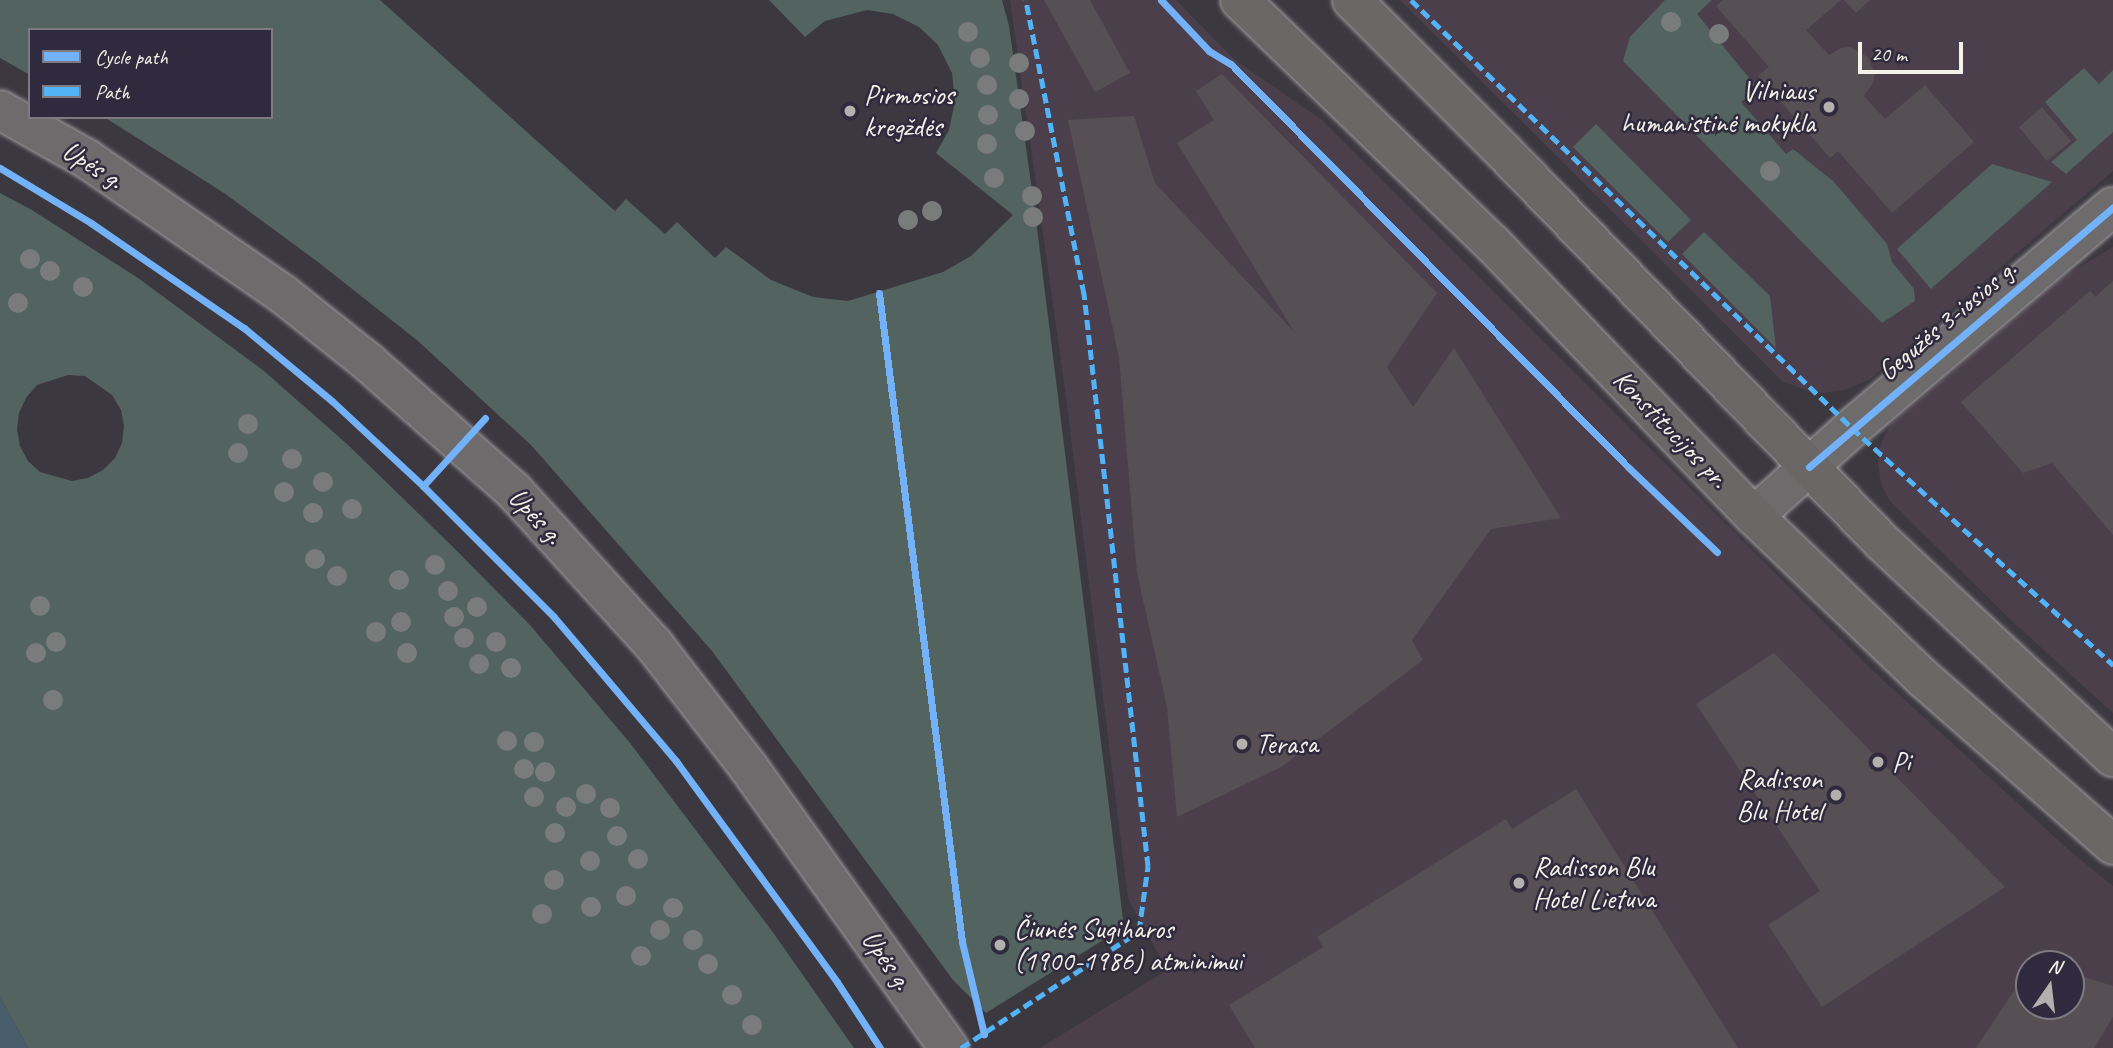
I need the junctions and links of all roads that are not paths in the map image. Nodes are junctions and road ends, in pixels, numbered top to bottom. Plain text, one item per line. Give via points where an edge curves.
1 (1240, 0) edge
2 (1352, 0) edge
3 (0, 110) edge
4 (2113, 207) edge
5 (1809, 467) junction
6 (1754, 516) junction
7 (2113, 757) edge
8 (2113, 845) edge
9 (949, 1048) edge

1 - 6 main road, Konstitucijos pr. via 1493,244
2 - 5 main road
3 - 9 street, Upės g. via 87,159 285,295 513,490 662,655 749,768
4 - 5 street, Gegužės 3-iosios g.
5 - 6 street, Gegužės 3-iosios g.
5 - 7 main road via 1881,541
6 - 8 main road, Konstitucijos pr. via 1942,696

